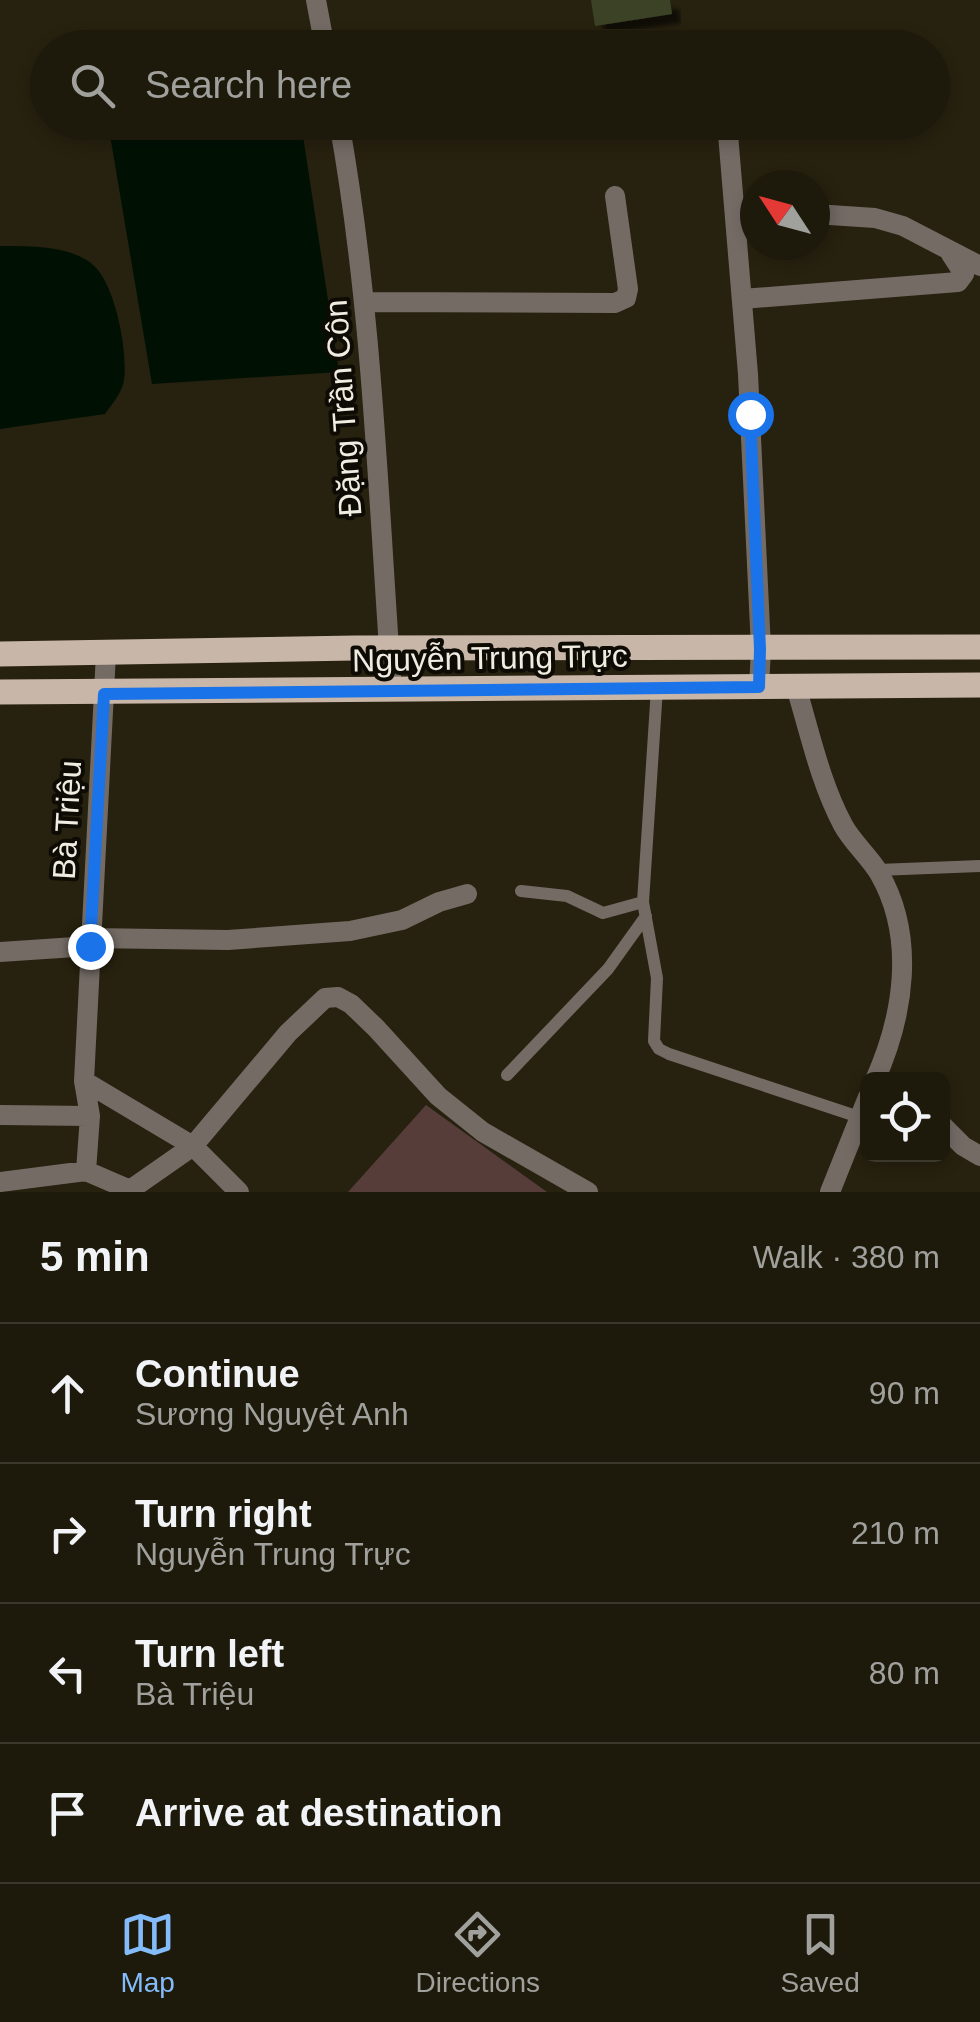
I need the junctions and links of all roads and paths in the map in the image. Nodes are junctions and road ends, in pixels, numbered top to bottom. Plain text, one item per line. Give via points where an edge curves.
1 (316, 0) edge
2 (322, 30) edge
3 (341, 140) edge
4 (730, 140) edge
5 (614, 196) dead end
6 (740, 197) edge
7 (830, 215) edge
8 (951, 254) junction
9 (744, 260) edge
10 (980, 266) edge
11 (742, 300) junction
12 (366, 302) junction
13 (980, 646) edge
14 (389, 648) junction
15 (760, 649) junction
16 (799, 649) junction
17 (106, 653) junction
18 (0, 654) edge
19 (980, 685) edge
20 (759, 687) junction
21 (796, 687) junction
22 (657, 688) junction
23 (392, 691) junction
24 (0, 692) edge
25 (104, 694) junction
26 (980, 866) edge
27 (878, 870) junction
28 (522, 890) dead end
29 (467, 894) dead end
30 (645, 909) junction
31 (90, 942) junction
32 (0, 952) edge
33 (879, 1072) edge
34 (507, 1075) dead end
35 (84, 1081) junction
36 (860, 1106) edge
37 (0, 1115) edge
38 (860, 1115) edge
39 (90, 1116) junction
40 (950, 1133) edge
41 (193, 1146) junction
42 (980, 1156) edge
43 (86, 1171) junction
44 (0, 1182) edge
45 (130, 1191) edge
46 (239, 1192) edge
47 (588, 1192) edge
48 (830, 1192) edge

1 - 2 street
3 - 12 street, Đặng Trần Côn
4 - 6 street
5 - 12 street via 628,289 615,303
7 - 8 street via 903,226
8 - 10 street
8 - 11 street via 964,274 958,282
9 - 11 street
11 - 15 street
12 - 14 street, Đặng Trần Côn
13 - 16 main road, Nguyễn Trung Trực
14 - 15 main road, Nguyễn Trung Trực
14 - 17 main road, Nguyễn Trung Trực
14 - 23 street, Đặng Trần Côn
15 - 16 main road, Nguyễn Trung Trực
15 - 20 street
16 - 21 main road
17 - 18 main road, Nguyễn Trung Trực
17 - 25 street, Bà Triệu
19 - 21 main road, Nguyễn Trung Trực
20 - 21 main road, Nguyễn Trung Trực
20 - 22 main road, Nguyễn Trung Trực
21 - 27 street via 828,794
22 - 23 main road, Nguyễn Trung Trực
22 - 30 lane
23 - 25 main road, Nguyễn Trung Trực
24 - 25 main road, Nguyễn Trung Trực
25 - 31 street, Bà Triệu
26 - 27 lane
27 - 33 street via 903,944 903,982
28 - 30 lane via 568,896 603,913
29 - 31 street via 402,920 350,930
30 - 34 lane via 608,969
30 - 36 lane via 657,978 659,1049
31 - 32 street
31 - 35 street, Bà Triệu
35 - 39 street, Bà Triệu
35 - 41 street
37 - 39 street
38 - 48 street
39 - 43 street, Bà Triệu
40 - 42 street
41 - 45 street
41 - 46 street
41 - 47 street via 288,1033 325,998 338,997 483,1132
43 - 44 street
43 - 45 street

